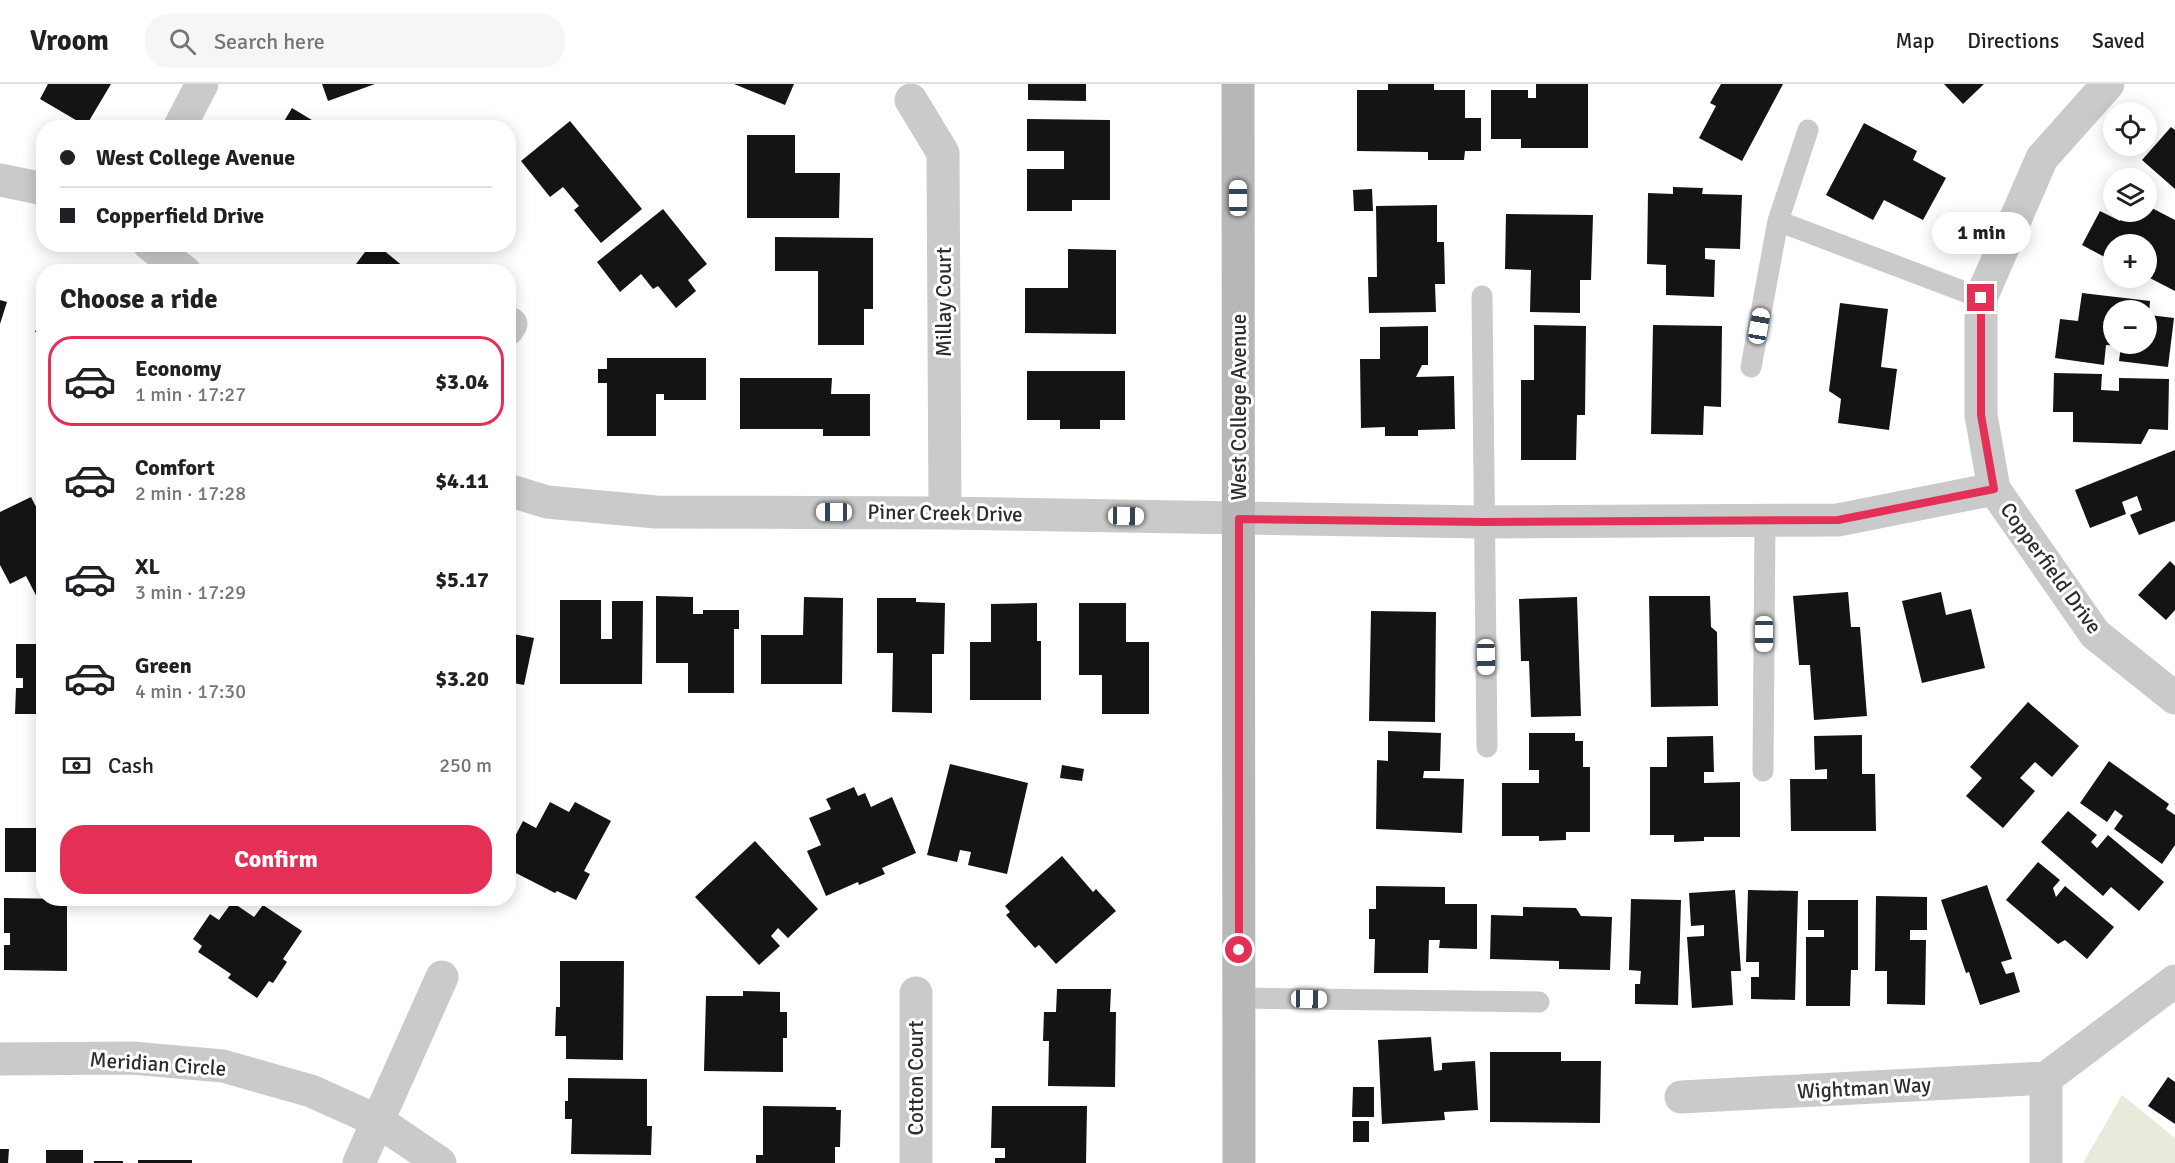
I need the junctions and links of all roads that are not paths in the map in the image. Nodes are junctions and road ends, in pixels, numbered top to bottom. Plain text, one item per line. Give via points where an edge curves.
1 (202, 84) edge
2 (1238, 84) edge
3 (2108, 84) edge
4 (911, 100) dead end
5 (183, 120) edge
6 (1808, 130) dead end
7 (0, 180) edge
8 (36, 187) edge
9 (1778, 221) junction
10 (159, 252) edge
11 (175, 264) edge
12 (1482, 296) dead end
13 (1981, 298) junction
14 (1751, 368) dead end
15 (1994, 489) junction
16 (516, 492) edge
17 (945, 513) junction
18 (1239, 519) junction
19 (1765, 520) junction
20 (1484, 522) junction
21 (2175, 698) edge
22 (1487, 747) dead end
23 (1763, 771) dead end
24 (442, 977) dead end
25 (2175, 981) edge
26 (916, 993) dead end
27 (1239, 998) junction
28 (1539, 1002) dead end
29 (0, 1059) edge
30 (2046, 1078) junction
31 (1682, 1097) dead end
32 (378, 1121) junction
33 (359, 1163) edge
34 (440, 1163) edge
35 (916, 1163) edge
36 (1239, 1163) edge
37 (2046, 1163) edge

1 - 5 street
2 - 18 main road, West College Avenue
3 - 13 street, Copperfield Drive via 2042,158
4 - 17 street, Millay Court via 943,153
6 - 9 lane
7 - 8 street
9 - 13 lane
9 - 14 lane
10 - 11 street
12 - 20 lane
13 - 15 street, Copperfield Drive via 1981,415
15 - 19 street, Piner Creek Drive via 1838,520
15 - 21 street, Copperfield Drive via 2095,634
16 - 17 street, Piner Creek Drive via 547,502 656,512
17 - 18 street, Piner Creek Drive
18 - 20 street, Piner Creek Drive
18 - 27 main road, West College Avenue
19 - 20 street, Piner Creek Drive
19 - 23 lane
20 - 22 lane
24 - 32 street
25 - 30 street
26 - 35 street, Cotton Court
27 - 28 lane
27 - 36 main road, West College Avenue
29 - 32 street, Meridian Circle via 132,1058 223,1066 311,1091
30 - 31 street, Wightman Way
30 - 37 street
32 - 33 street
32 - 34 street, Meridian Circle

